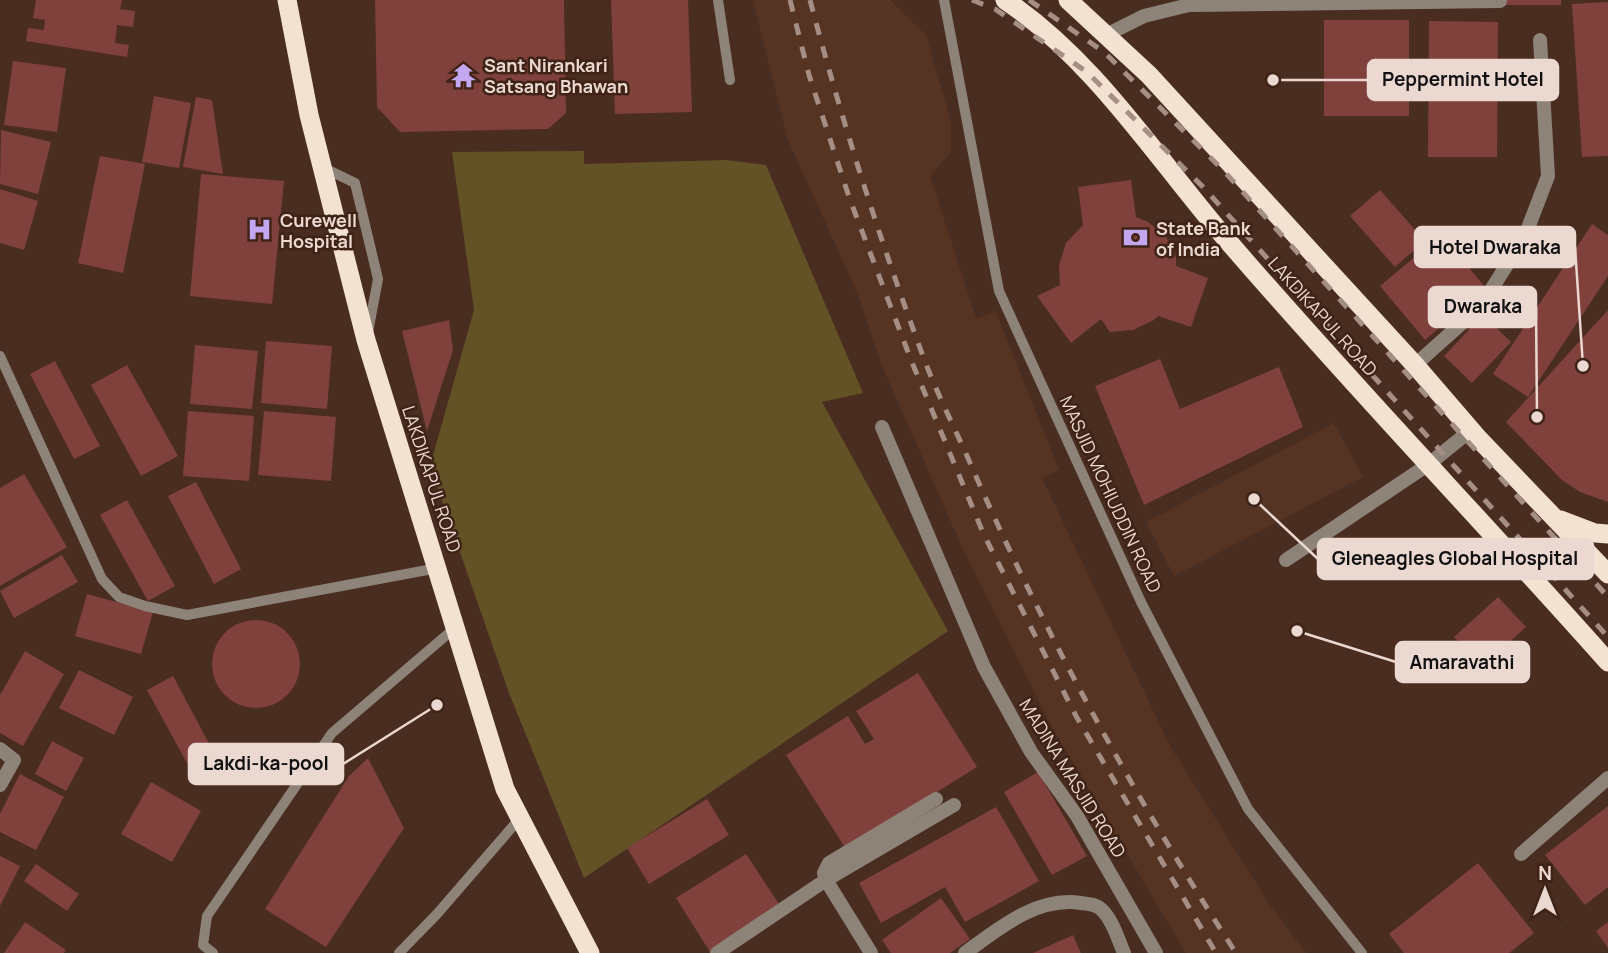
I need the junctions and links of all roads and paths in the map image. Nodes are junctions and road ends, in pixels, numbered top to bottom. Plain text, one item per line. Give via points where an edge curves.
1 (287, 0) edge
2 (719, 0) edge
3 (944, 0) edge
4 (1005, 0) edge
5 (1068, 0) edge
6 (1500, 1) edge
7 (1106, 35) junction
8 (1540, 40) dead end
9 (730, 80) dead end
10 (322, 167) junction
11 (366, 340) junction
12 (0, 356) edge
13 (1416, 365) junction
14 (883, 427) dead end
15 (1471, 430) junction
16 (1429, 464) junction
17 (1554, 517) junction
18 (1608, 534) edge
19 (1286, 560) dead end
20 (438, 568) junction
21 (1608, 574) edge
22 (456, 627) junction
23 (1608, 662) edge
24 (0, 749) edge
25 (1608, 778) edge
26 (0, 785) edge
27 (936, 799) dead end
28 (954, 805) dead end
29 (520, 818) junction
30 (1521, 853) dead end
31 (826, 880) junction
32 (213, 953) edge
33 (399, 953) edge
34 (590, 953) edge
35 (717, 953) edge
36 (871, 953) edge
37 (965, 953) edge
38 (1124, 953) edge
39 (1156, 953) edge
40 (1363, 953) edge

1 - 10 highway, LAKDIKAPUL ROAD
2 - 9 lane
3 - 40 lane, MASJID MOHIUDDIN ROAD via 999,291 1141,602 1248,809
4 - 16 highway, LAKDIKAPUL ROAD via 1028,15 1106,92 1221,233
5 - 7 highway, LAKDIKAPUL ROAD
6 - 7 street via 1189,5 1144,16
7 - 13 highway, LAKDIKAPUL ROAD via 1149,75
8 - 13 street via 1548,176 1544,188 1525,236 1481,306
10 - 11 highway, LAKDIKAPUL ROAD
10 - 11 lane via 355,183 378,279
11 - 20 highway, LAKDIKAPUL ROAD
12 - 20 lane via 102,579 119,597 187,615
13 - 15 highway, LAKDIKAPUL ROAD
14 - 39 street, MADINA MASJID ROAD via 984,667 1031,752 1077,816
15 - 16 street
15 - 17 highway, LAKDIKAPUL ROAD
16 - 19 street
16 - 23 highway, LAKDIKAPUL ROAD
17 - 18 highway
17 - 21 highway, LAKDIKAPUL ROAD
20 - 22 highway, LAKDIKAPUL ROAD
22 - 29 highway, LAKDIKAPUL ROAD via 505,789
22 - 32 lane via 332,733 207,916 203,945
24 - 26 street via 14,760
25 - 30 street
27 - 31 street via 829,863
28 - 31 street
29 - 33 lane
29 - 34 highway, LAKDIKAPUL ROAD
31 - 35 street
31 - 36 street
37 - 38 street via 1007,923 1050,903 1074,902 1102,910

